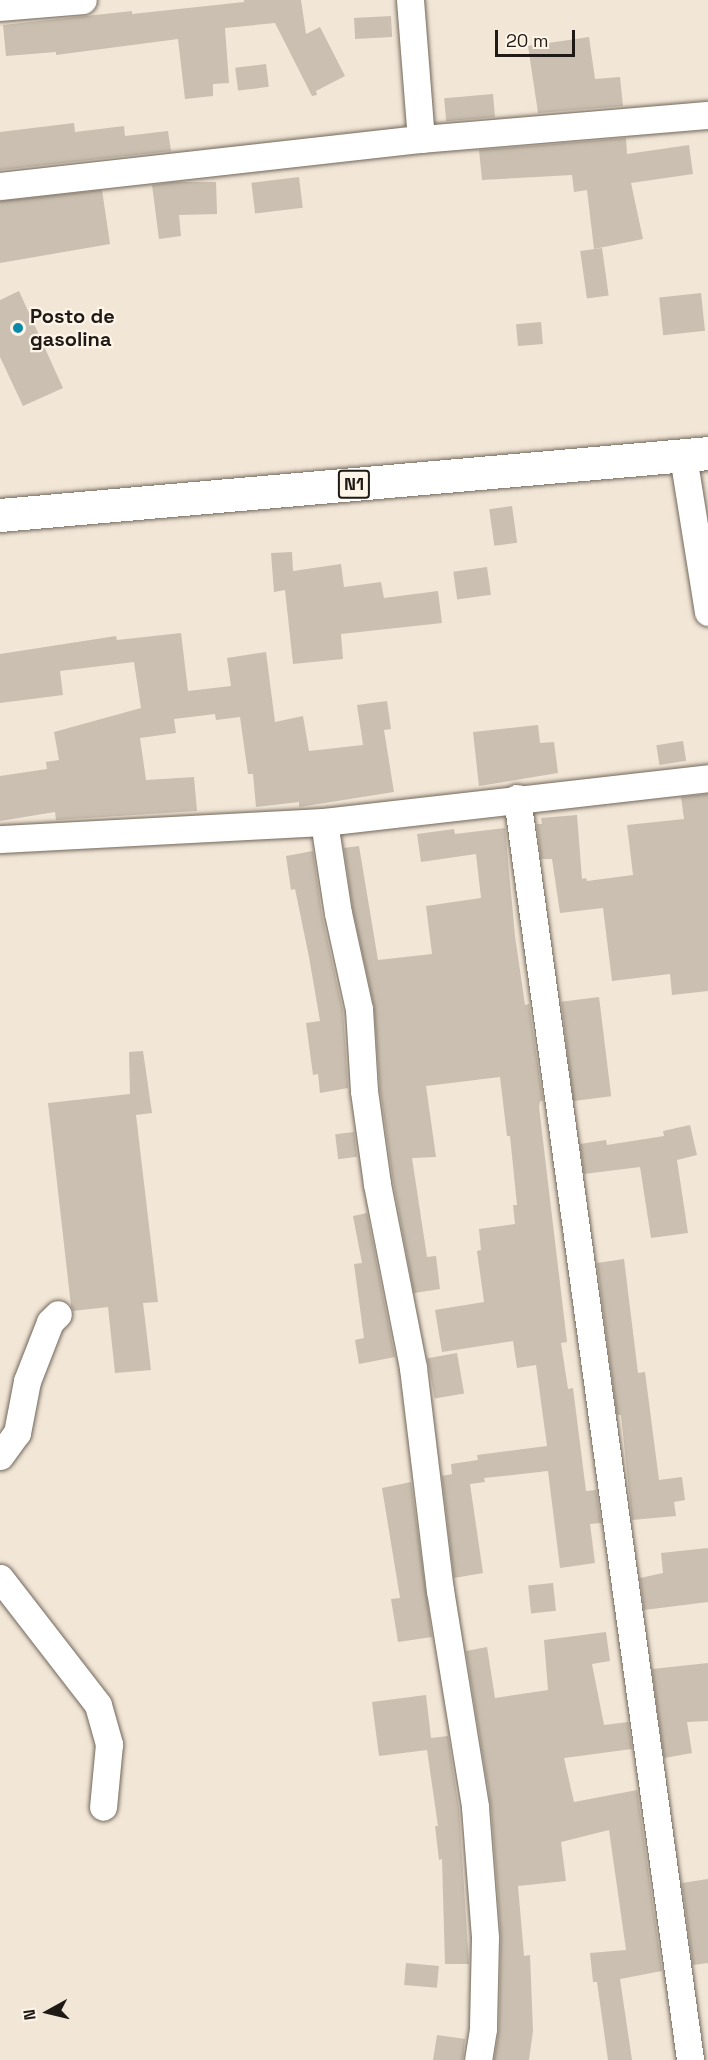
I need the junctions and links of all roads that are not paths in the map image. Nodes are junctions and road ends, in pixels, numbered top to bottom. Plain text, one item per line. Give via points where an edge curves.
1 (83, 0) edge
2 (411, 0) edge
3 (0, 7) edge
4 (708, 115) edge
5 (421, 139) junction
6 (0, 186) edge
7 (695, 454) edge
8 (0, 516) edge
9 (708, 612) edge
10 (708, 778) edge
11 (517, 798) junction
12 (324, 822) junction
13 (0, 839) edge
14 (58, 1314) dead end
15 (0, 1456) edge
16 (0, 1578) edge
17 (103, 1807) dead end
18 (478, 2060) edge
19 (690, 2060) edge

1 - 3 street
2 - 5 street
4 - 5 street
5 - 6 street
7 - 8 highway, N1
7 - 9 street
10 - 11 street
11 - 12 street
11 - 19 street
12 - 13 street
12 - 18 street via 359,1009 364,1091 375,1172 413,1368 440,1590 475,1807 485,1938 483,2029
14 - 15 street via 50,1322 27,1381 17,1433
16 - 17 street via 98,1705 109,1744

